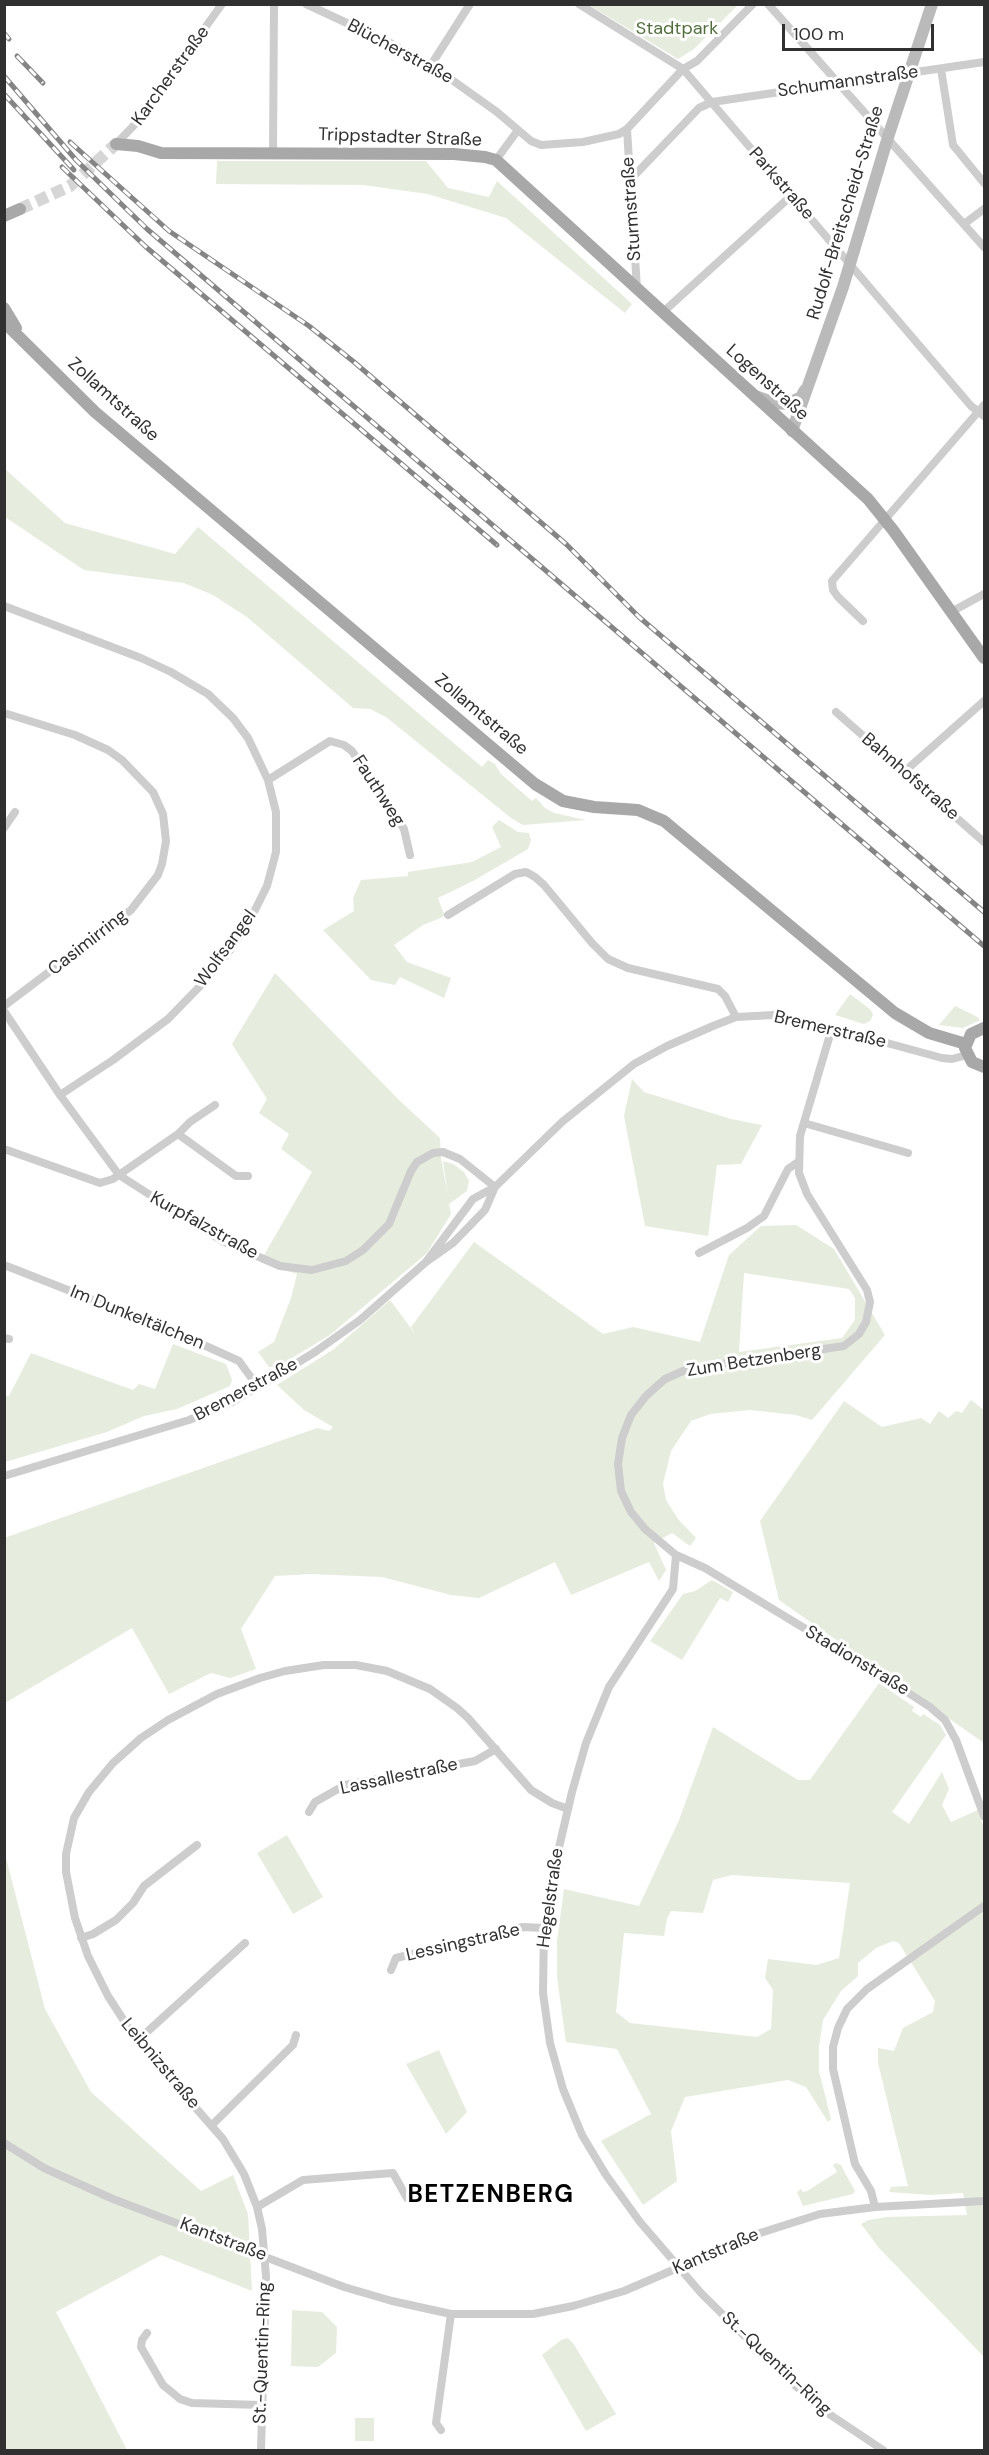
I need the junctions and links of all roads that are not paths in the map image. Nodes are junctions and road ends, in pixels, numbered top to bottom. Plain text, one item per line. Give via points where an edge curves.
1 (222, 4) edge
2 (274, 4) edge
3 (306, 4) edge
4 (470, 4) edge
5 (579, 4) edge
6 (753, 4) edge
7 (768, 4) edge
8 (932, 4) edge
9 (984, 62) edge
10 (431, 65) junction
11 (683, 69) junction
12 (941, 69) junction
13 (908, 75) junction
14 (840, 84) junction
15 (712, 102) junction
16 (627, 129) junction
17 (518, 130) junction
18 (888, 137) junction
19 (116, 144) joint
20 (273, 153) junction
21 (495, 160) junction
22 (631, 179) junction
23 (984, 183) edge
24 (791, 196) junction
25 (20, 209) tunnel mouth
26 (984, 209) edge
27 (4, 216) edge
28 (964, 224) junction
29 (984, 247) edge
30 (850, 265) junction
31 (637, 289) junction
32 (4, 308) edge
33 (662, 313) junction
34 (4, 322) edge
35 (19, 334) junction
36 (811, 382) junction
37 (753, 395) junction
38 (982, 411) edge
39 (792, 431) junction
40 (885, 520) junction
41 (984, 594) edge
42 (4, 606) edge
43 (951, 612) junction
44 (863, 621) dead end
45 (984, 658) edge
46 (984, 701) edge
47 (836, 712) dead end
48 (4, 713) edge
49 (904, 772) junction
50 (268, 780) junction
51 (15, 812) dead end
52 (4, 828) edge
53 (984, 842) edge
54 (410, 855) dead end
55 (448, 915) dead end
56 (4, 1006) edge
57 (4, 1011) edge
58 (736, 1017) junction
59 (832, 1028) junction
60 (984, 1028) edge
61 (966, 1049) junction
62 (984, 1066) edge
63 (60, 1095) junction
64 (215, 1105) dead end
65 (804, 1123) junction
66 (178, 1134) junction
67 (4, 1149) edge
68 (908, 1153) dead end
69 (798, 1162) junction
70 (119, 1175) junction
71 (248, 1176) dead end
72 (495, 1187) junction
73 (699, 1253) dead end
74 (426, 1262) junction
75 (4, 1265) edge
76 (258, 1387) junction
77 (4, 1476) edge
78 (676, 1555) junction
79 (496, 1749) junction
80 (568, 1809) junction
81 (309, 1812) dead end
82 (984, 1816) edge
83 (197, 1845) dead end
84 (984, 1906) edge
85 (544, 1928) junction
86 (81, 1938) junction
87 (245, 1943) dead end
88 (391, 1970) dead end
89 (296, 2035) dead end
90 (137, 2041) junction
91 (212, 2124) junction
92 (4, 2143) edge
93 (407, 2198) dead end
94 (984, 2200) edge
95 (256, 2207) junction
96 (875, 2207) junction
97 (265, 2256) junction
98 (679, 2266) junction
99 (451, 2314) junction
100 (147, 2333) dead end
101 (262, 2404) junction
102 (441, 2430) dead end
103 (261, 2451) edge
104 (883, 2451) edge

1 - 19 street, Karcherstraße via 139,120
2 - 20 street
3 - 10 street, Blücherstraße
4 - 10 street
5 - 11 street, Parkstraße
6 - 11 street via 697,61
7 - 14 street
8 - 13 street, Rudolf-Breitscheid-Straße
9 - 12 street, Schumannstraße
10 - 17 street, Blücherstraße
11 - 15 street, Parkstraße
11 - 16 street
12 - 13 street, Schumannstraße
12 - 23 street via 953,145
13 - 14 street, Schumannstraße
13 - 18 street, Rudolf-Breitscheid-Straße
14 - 15 street, Schumannstraße
14 - 18 street
15 - 22 street via 699,108
15 - 24 street, Parkstraße
16 - 17 street via 610,137 555,145 531,141
16 - 22 street, Sturmstraße
17 - 21 street, Trippstadter Straße
18 - 28 street
18 - 30 street, Rudolf-Breitscheid-Straße
19 - 20 main road, Trippstadter Straße via 161,153
20 - 21 main road, Trippstadter Straße via 454,154
21 - 31 main road, Logenstraße
22 - 31 street, Sturmstraße
24 - 30 street, Parkstraße
24 - 33 street
25 - 27 main road
26 - 28 street
28 - 29 street
30 - 36 street, Rudolf-Breitscheid-Straße
30 - 38 street, Parkstraße
31 - 33 main road, Logenstraße
32 - 35 main road, Zollamtstraße
33 - 37 main road, Logenstraße
34 - 35 main road, Zollamtstraße
35 - 61 main road, Zollamtstraße via 95,412 535,784 563,801 638,810 664,822 895,1013
36 - 37 street via 801,397 787,404
36 - 39 street, Rudolf-Breitscheid-Straße
37 - 39 main road, Logenstraße
38 - 40 street
39 - 40 main road, Logenstraße via 868,499
40 - 43 main road, Logenstraße
40 - 44 street via 832,581 838,597
41 - 43 street
42 - 50 street, Wolfsangel via 141,658 208,694 248,738
43 - 45 main road, Logenstraße
46 - 49 street
47 - 49 street, Bahnhofstraße
48 - 56 street, Casimirring via 75,735 122,760 153,792 163,814 166,841 158,875 131,910
49 - 53 street, Bahnhofstraße
50 - 54 street, Fauthweg via 330,741 344,745 352,751 404,829
50 - 63 street, Wolfsangel via 276,812 276,852 267,886 241,934 204,982 168,1019
51 - 52 street
55 - 58 street via 515,874 526,872 544,885 608,959 628,968 718,989
57 - 63 street, Kurpfalzstraße
58 - 59 street, Bremerstraße via 774,1015
58 - 72 street, Bremerstraße via 634,1064 562,1122
59 - 61 street, Bremerstraße via 942,1058 952,1059
59 - 65 street, Zum Betzenberg
60 - 61 main road via 971,1034
61 - 62 main road, Zollamtstraße via 972,1062
63 - 70 street, Kurpfalzstraße
64 - 66 street
65 - 68 street
65 - 69 street, Zum Betzenberg
66 - 70 street
66 - 71 street via 236,1176
67 - 70 street via 100,1183
69 - 73 street via 788,1169 764,1216
69 - 78 street, Zum Betzenberg via 807,1194 867,1290 870,1302 866,1322 859,1334 843,1346 683,1371 646,1396 631,1415 622,1438 618,1464 621,1491 645,1529
70 - 72 street, Kurpfalzstraße via 222,1241 254,1257 301,1270 346,1261 363,1250 389,1224 417,1162 433,1153 443,1152 460,1159
72 - 74 street, Bremerstraße via 473,1199
72 - 74 street, Bremerstraße via 476,1222
74 - 76 street, Bremerstraße via 360,1320
75 - 76 street, Im Dunkeltälchen via 176,1332 239,1361
76 - 77 street, Bremerstraße via 189,1420
78 - 80 street, Hegelstraße via 673,1589 602,1702
78 - 82 street, Stadionstraße via 705,1568 930,1707 951,1728
79 - 80 street, Leibnizstraße via 531,1790
79 - 81 street, Lassallestraße via 475,1761 345,1785 315,1802
79 - 86 street, Leibnizstraße via 444,1698 400,1675 370,1668 324,1665 285,1671 217,1694 134,1743 100,1777 81,1805 70,1835 66,1872
80 - 85 street, Hegelstraße
83 - 86 street via 149,1882 116,1920
84 - 96 street via 867,1989 848,2009 838,2028 833,2069 855,2164
85 - 88 street, Lessingstraße via 523,1927 396,1958
85 - 98 street, Hegelstraße via 546,2014 555,2063 571,2112 618,2194
86 - 90 street, Leibnizstraße via 108,1996
87 - 90 street
89 - 91 street via 293,2045
90 - 91 street, Leibnizstraße
91 - 95 street, Leibnizstraße via 244,2174
92 - 97 street, Kantstraße via 44,2168 113,2199
93 - 95 street via 393,2173 303,2180
94 - 96 street, Kantstraße
95 - 97 street, Leibnizstraße
96 - 98 street, Kantstraße via 800,2219
97 - 99 street, Kantstraße via 373,2295
97 - 101 street, St.-Quentin-Ring
98 - 99 street, Kantstraße via 624,2291 534,2314
98 - 104 street, St.-Quentin-Ring via 742,2336 790,2381
99 - 102 street via 436,2423
100 - 101 street via 141,2347 163,2385 180,2399 192,2403
101 - 103 street, St.-Quentin-Ring

